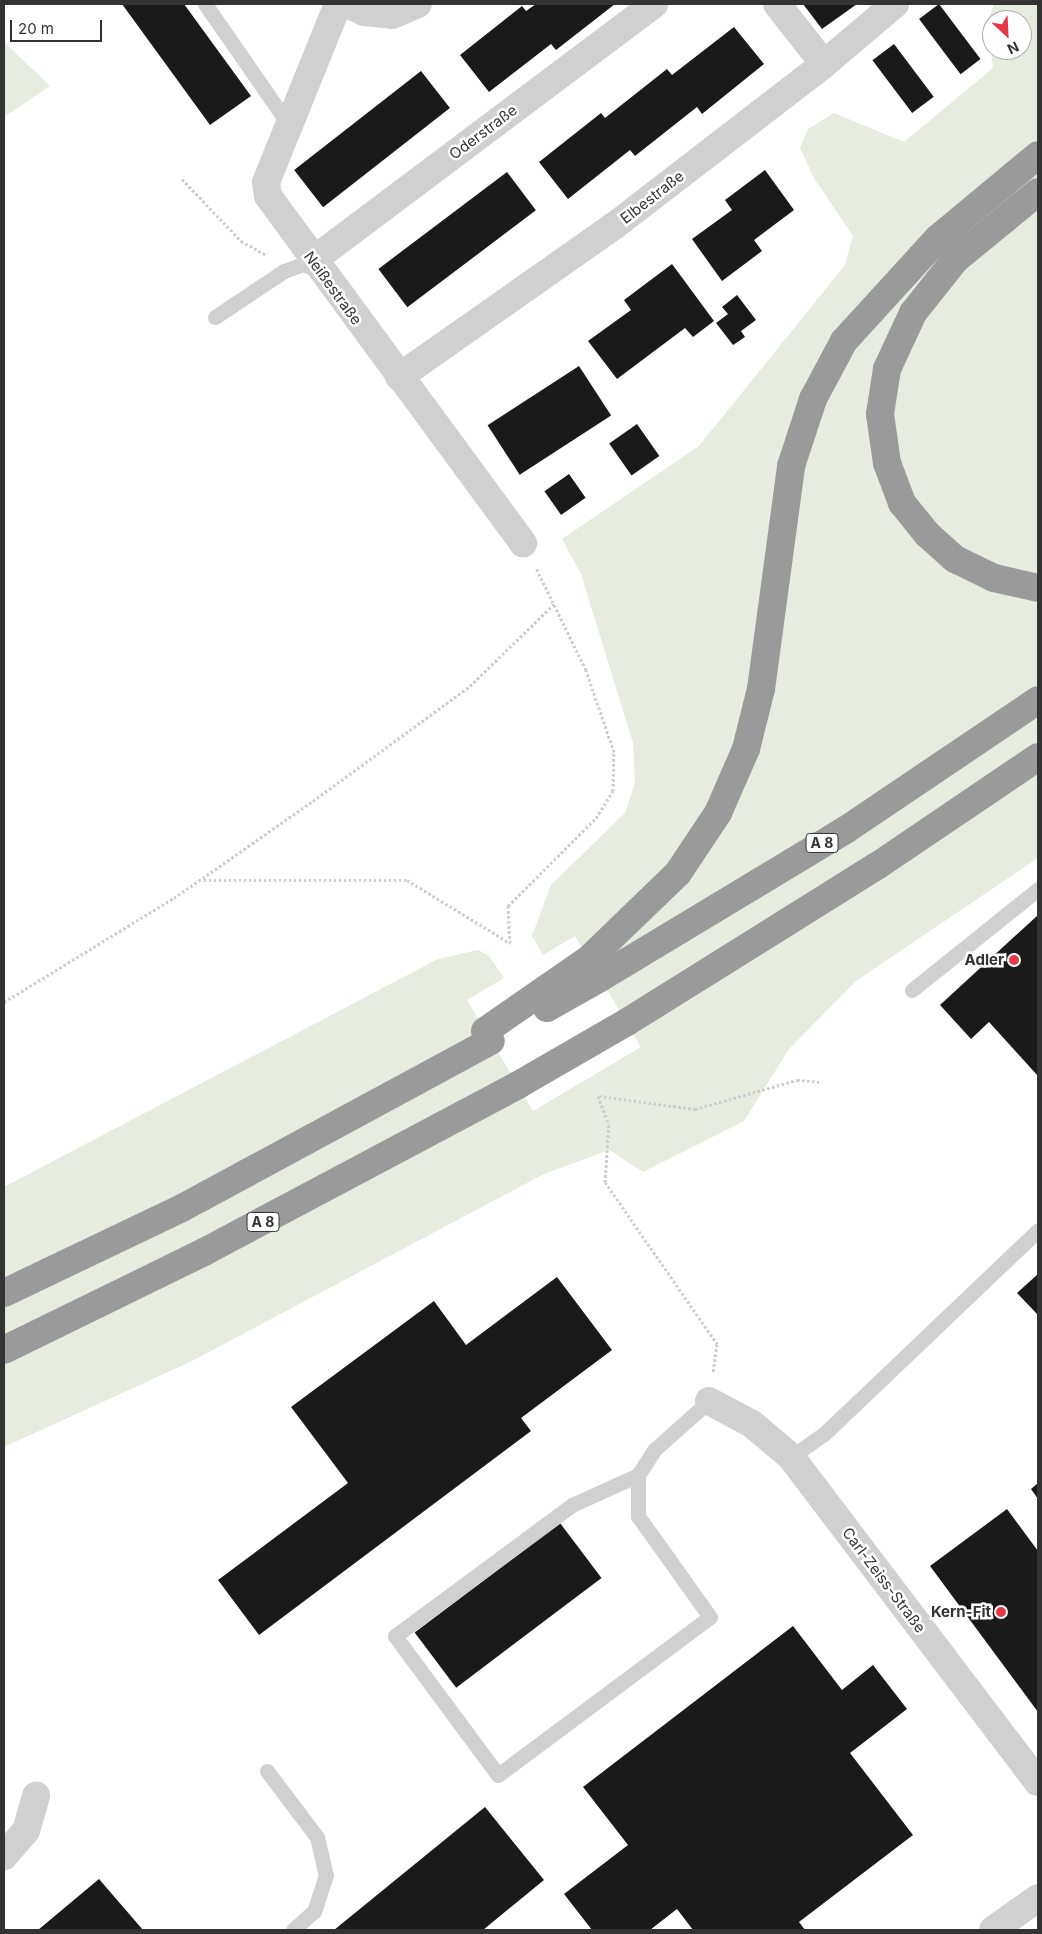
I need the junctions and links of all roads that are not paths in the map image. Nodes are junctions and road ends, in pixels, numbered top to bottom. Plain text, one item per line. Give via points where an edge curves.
1 (205, 4) edge
2 (338, 4) edge
3 (347, 4) edge
4 (418, 4) edge
5 (654, 4) edge
6 (777, 4) edge
7 (895, 4) edge
8 (824, 64) junction
9 (289, 125) junction
10 (1038, 155) edge
11 (1038, 192) edge
12 (312, 260) junction
13 (214, 317) dead end
14 (399, 377) junction
15 (523, 543) road end
16 (1038, 588) edge
17 (1038, 700) edge
18 (1038, 757) edge
19 (1038, 889) edge
20 (595, 968) junction
21 (912, 990) dead end
22 (1038, 1230) edge
23 (4, 1293) edge
24 (4, 1350) edge
25 (709, 1401) joint
26 (791, 1457) junction
27 (638, 1475) junction
28 (267, 1771) dead end
29 (1038, 1782) edge
30 (36, 1795) dead end
31 (4, 1856) edge
32 (1038, 1898) edge
33 (293, 1930) edge
34 (993, 1930) edge

1 - 9 lane
2 - 9 street, Neißestraße
3 - 4 street via 364,12 392,15
5 - 12 street, Oderstraße
6 - 8 street
7 - 8 street, Elbestraße
8 - 14 street, Elbestraße via 614,226
9 - 12 street, Neißestraße via 266,182 268,196
10 - 20 highway via 937,238 844,341 813,398 791,466 761,689 746,749 718,813 678,873
11 - 16 highway via 955,260 913,313 887,369 880,414 887,463 899,495 927,534 955,559 994,578
12 - 13 lane via 284,271
12 - 14 street, Neißestraße
14 - 15 street, Neißestraße
17 - 20 highway, A 8 via 846,829
18 - 24 highway, A 8, bridge via 877,866 627,1022 518,1085 204,1252
19 - 21 lane
20 - 23 highway, A 8, bridge via 375,1104 182,1208
22 - 26 lane via 825,1433
25 - 26 street, Carl-Zeiss-Straße via 752,1424
25 - 27 lane via 654,1450
26 - 29 street, Carl-Zeiss-Straße
27 - 27 lane via 638,1516 710,1616 498,1775 395,1636 572,1506
28 - 33 lane via 317,1838 326,1875 314,1911
30 - 31 street via 26,1831
32 - 34 street

